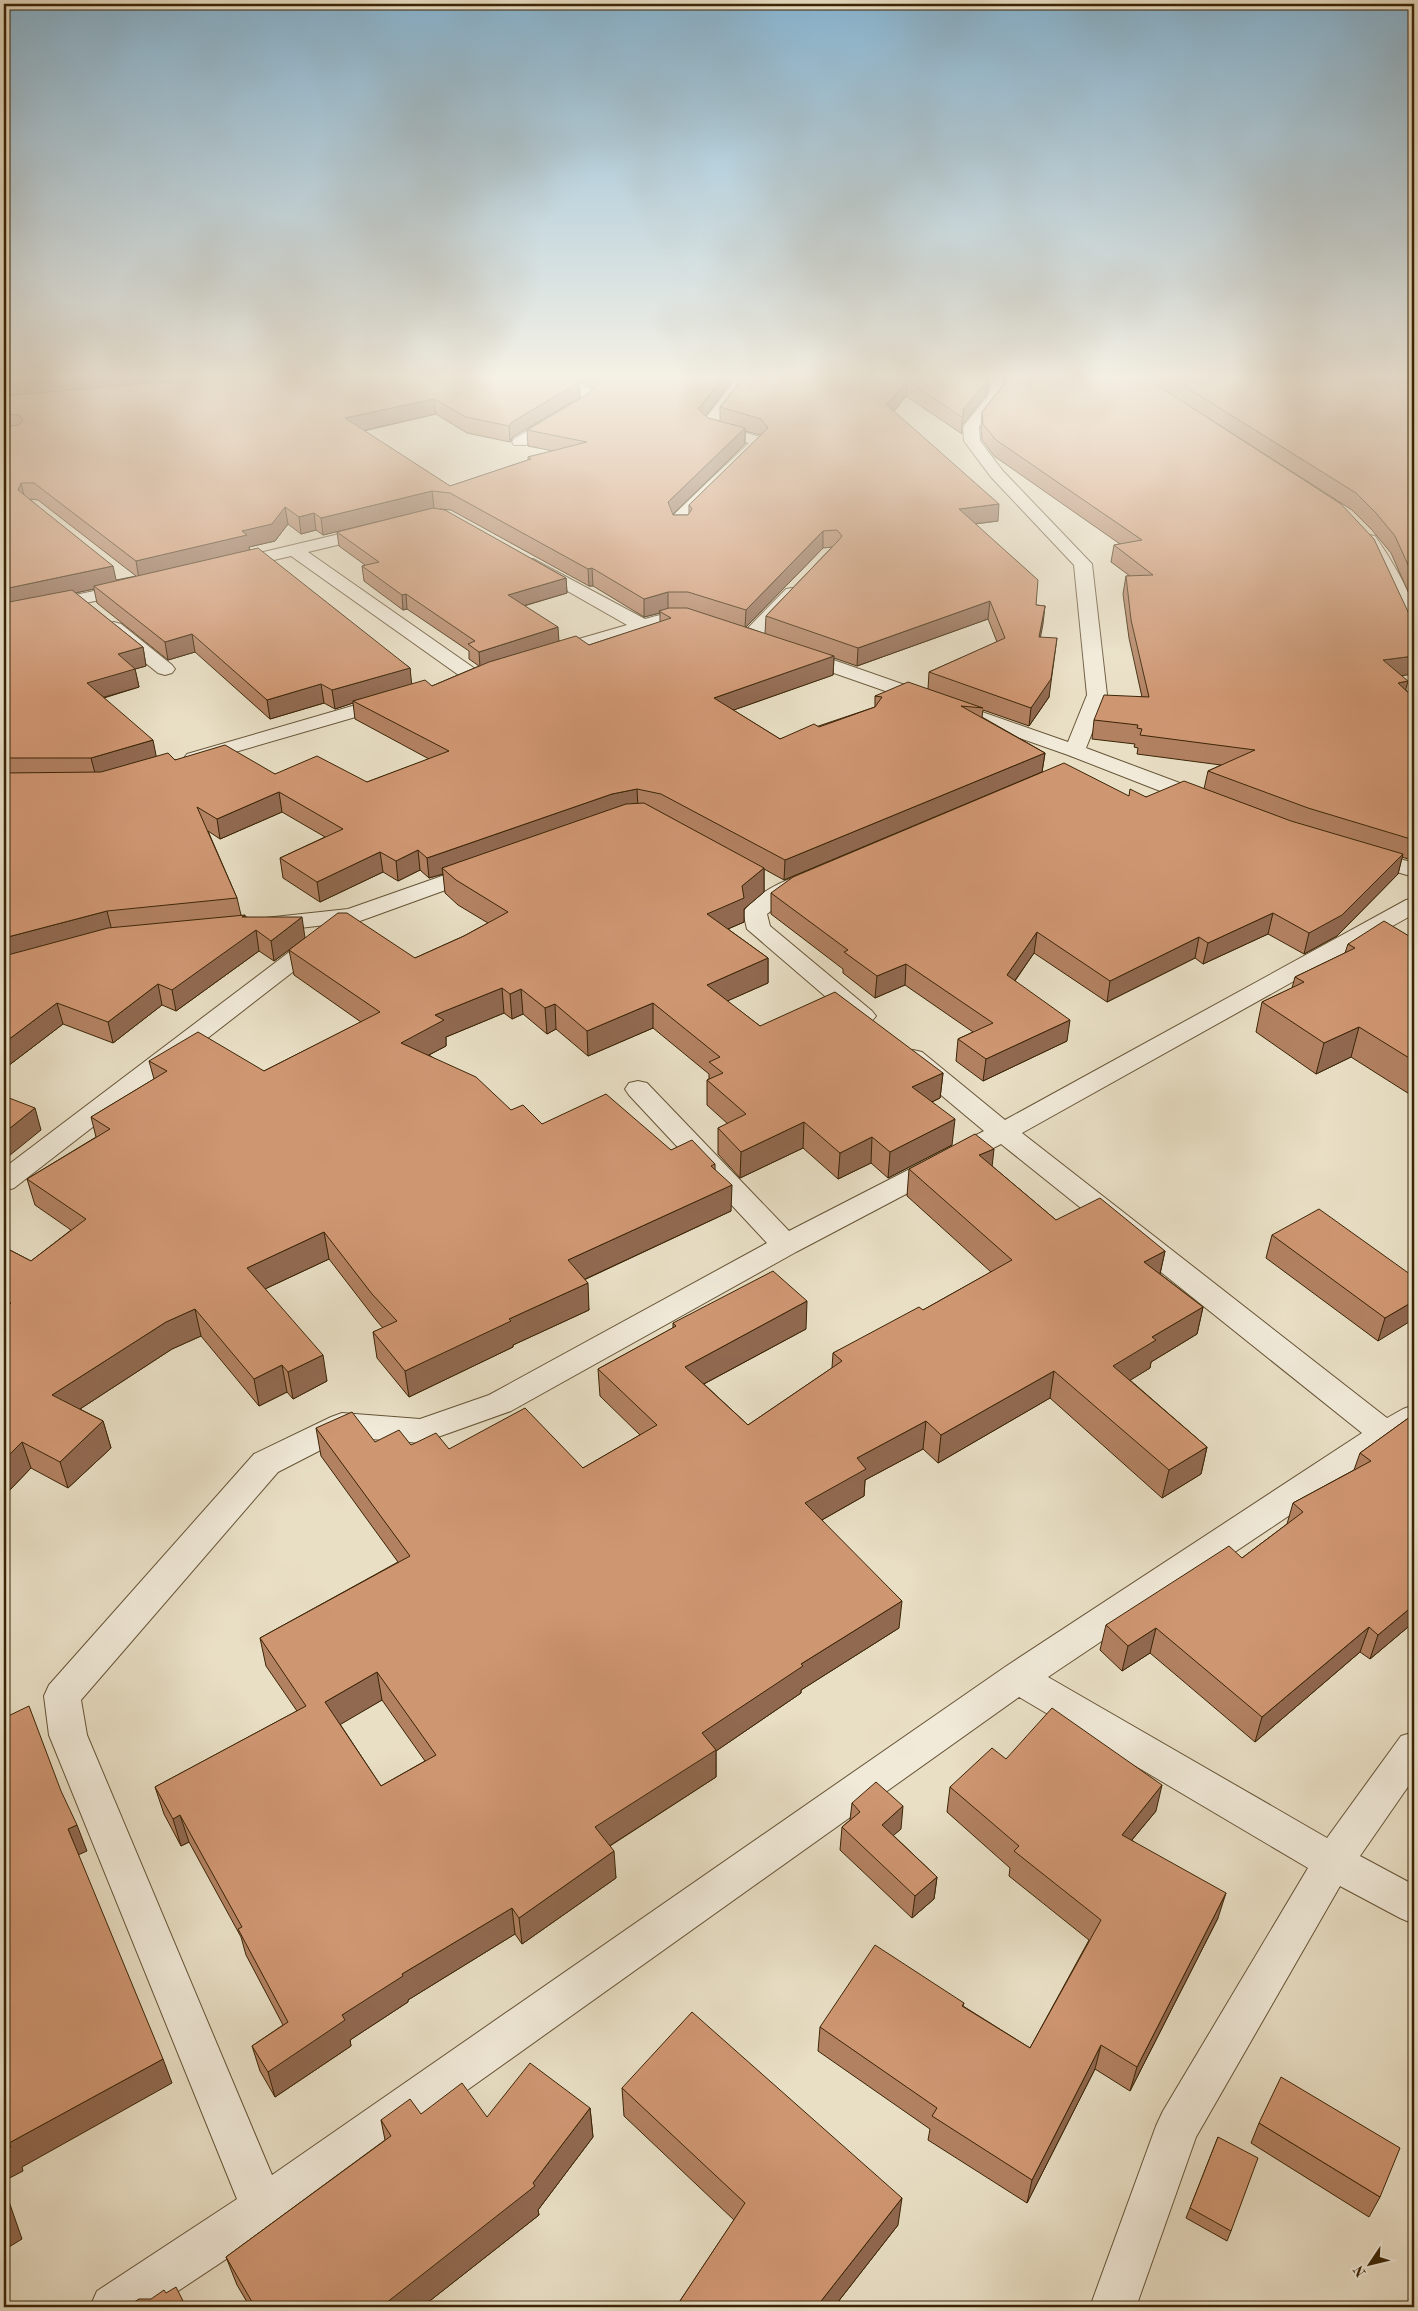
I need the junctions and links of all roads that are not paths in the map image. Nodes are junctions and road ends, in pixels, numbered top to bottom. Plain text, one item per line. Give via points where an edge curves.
1 (718, 482) edge
2 (1004, 482) edge
3 (387, 527) edge
4 (681, 527) edge
5 (1358, 528) edge
6 (294, 551) junction
7 (520, 556) edge
8 (220, 568) edge
9 (120, 576) dead end
10 (803, 581) edge
11 (92, 610) junction
12 (4, 615) edge
13 (641, 625) junction
14 (1414, 629) edge
15 (748, 637) junction
16 (530, 660) edge
17 (165, 669) dead end
18 (474, 677) edge
19 (408, 696) edge
20 (1080, 761) junction
21 (173, 764) edge
22 (1223, 808) edge
23 (1342, 849) edge
24 (500, 863) edge
25 (1414, 870) edge
26 (830, 871) edge
27 (1414, 905) edge
28 (352, 916) junction
29 (246, 926) edge
30 (638, 1089) dead end
31 (1003, 1132) junction
32 (4, 1182) edge
33 (786, 1245) junction
34 (1400, 1425) edge
35 (1018, 1678) junction
36 (1414, 1748) edge
37 (1333, 1862) junction
38 (1414, 1905) edge
39 (263, 2208) junction
40 (113, 2307) edge
41 (1114, 2307) edge

1 - 4 street via 678,520
2 - 20 street via 1083,564 1097,695
3 - 6 street
5 - 14 street via 1380,554
6 - 8 street
6 - 18 street
7 - 13 street
9 - 11 street via 140,586
10 - 15 street
11 - 12 street
11 - 17 street
13 - 15 street via 669,618 688,618
13 - 16 street
15 - 20 street
19 - 21 street
20 - 22 street
23 - 25 street
24 - 28 street
26 - 31 street via 775,886 756,912 759,929
27 - 31 street
28 - 29 street
28 - 32 street
30 - 33 street
31 - 33 street
31 - 34 street
33 - 39 street via 500,1403 422,1431 342,1425 266,1463 62,1696 68,1735
34 - 35 street
35 - 37 street
35 - 39 street
36 - 37 street
37 - 38 street
37 - 41 street via 1178,2126
39 - 40 street

